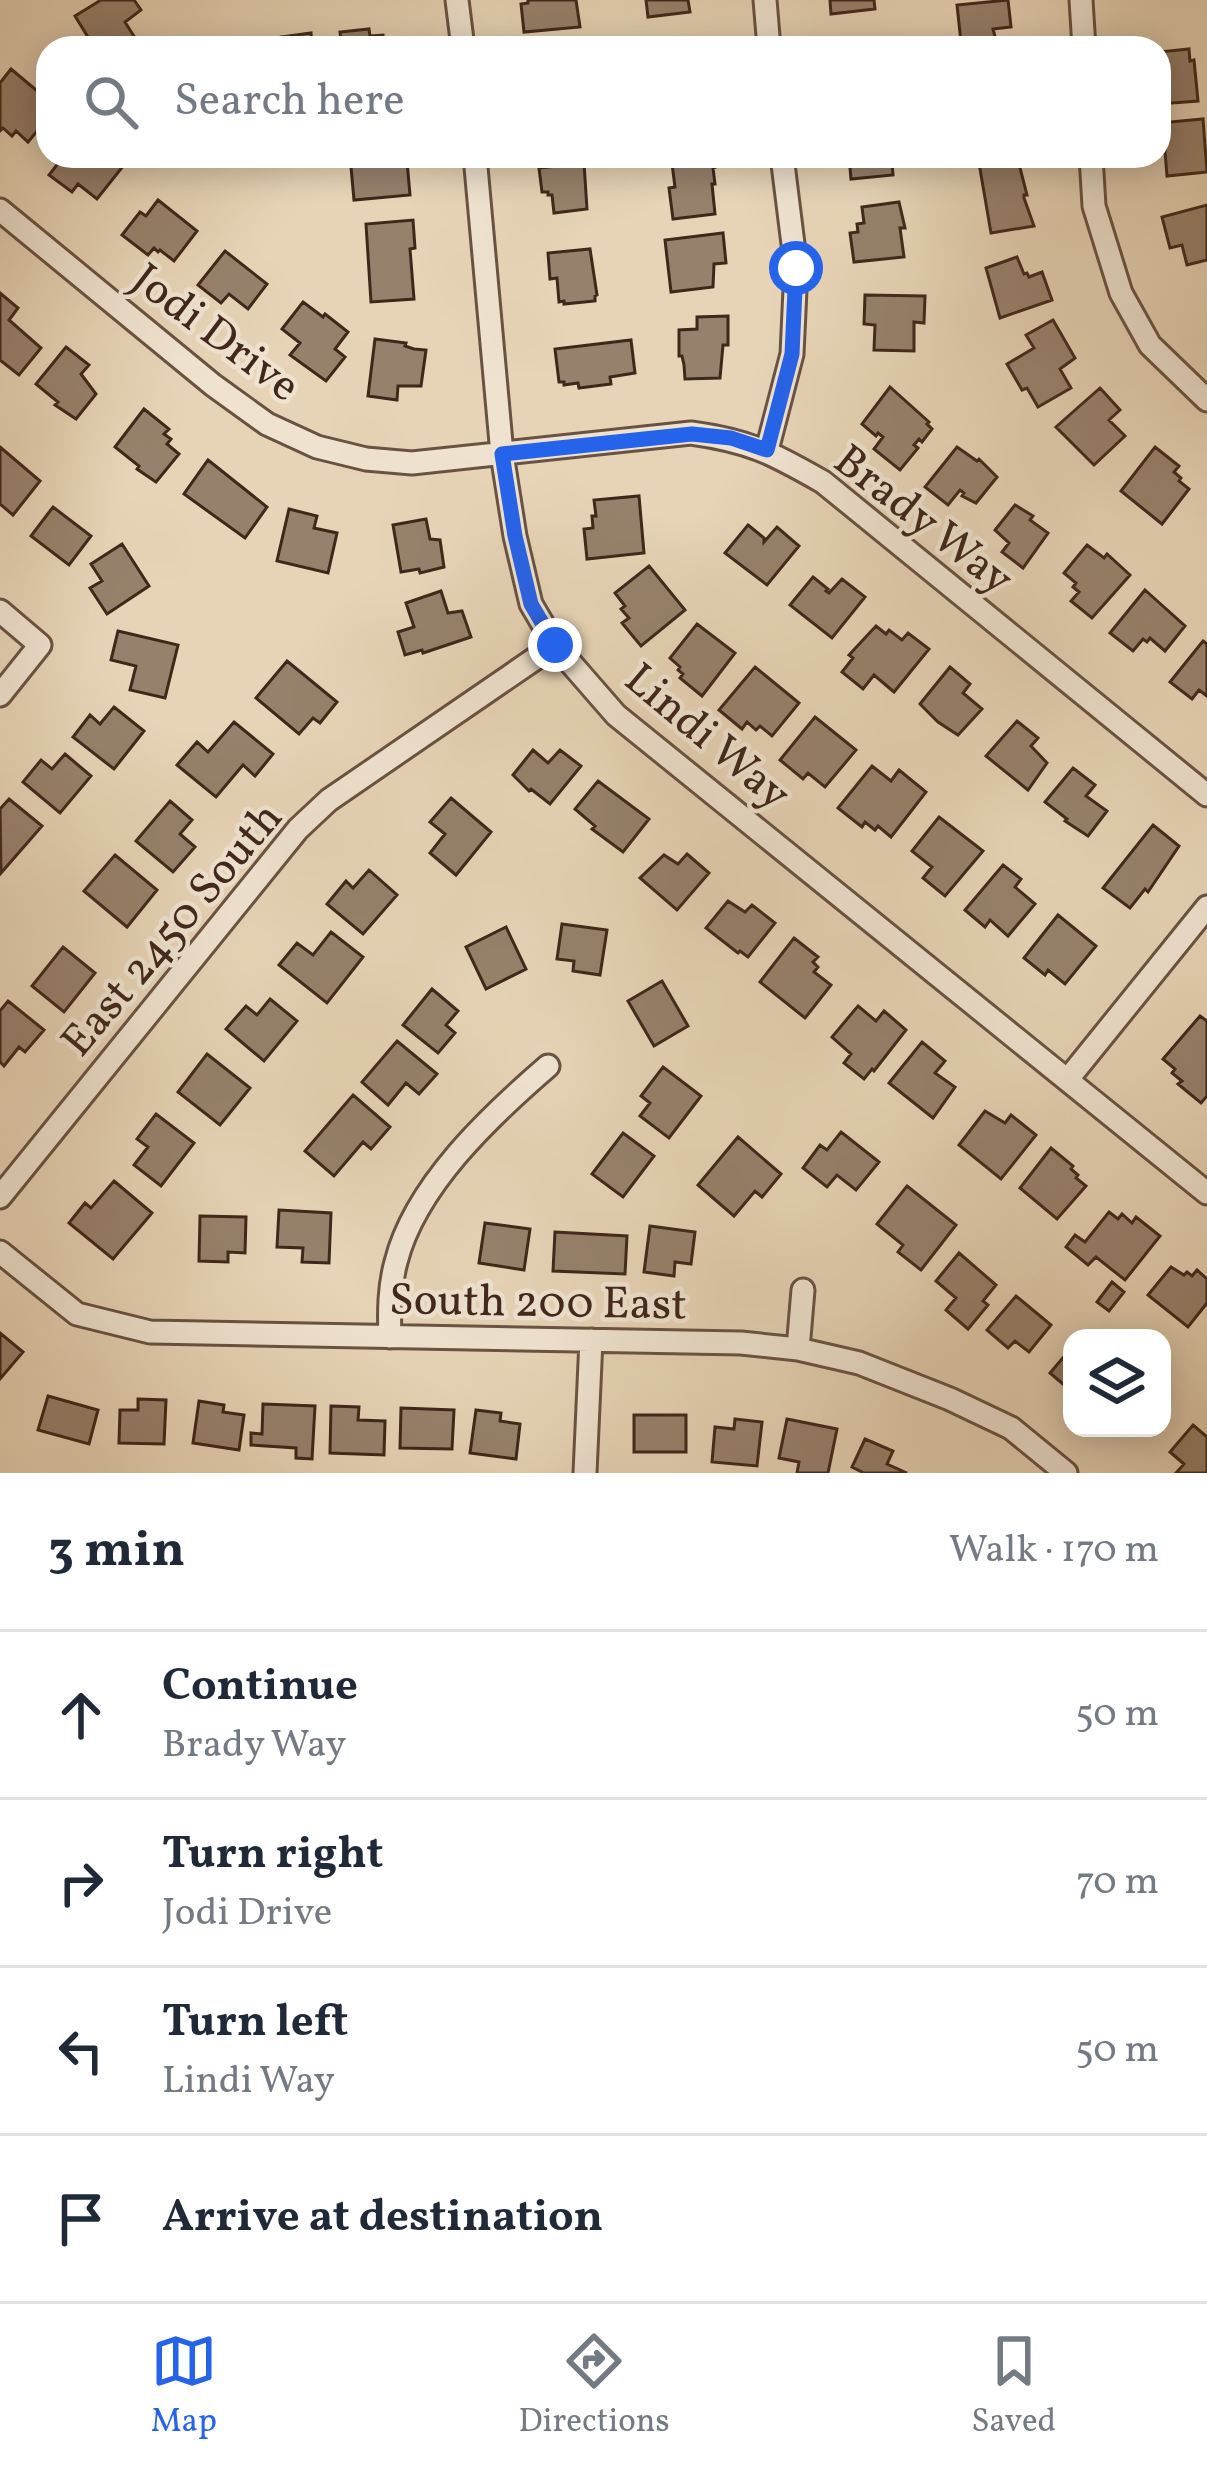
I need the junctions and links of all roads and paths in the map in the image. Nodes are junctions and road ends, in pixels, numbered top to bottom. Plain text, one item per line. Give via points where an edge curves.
1 (458, 0) edge
2 (765, 0) edge
3 (1081, 0) edge
4 (462, 36) edge
5 (768, 36) edge
6 (1083, 36) edge
7 (477, 168) edge
8 (784, 168) edge
9 (1092, 168) edge
10 (0, 210) edge
11 (1207, 400) edge
12 (767, 450) junction
13 (502, 454) junction
14 (0, 611) edge
15 (555, 645) junction
16 (0, 695) edge
17 (1207, 795) edge
18 (1207, 907) edge
19 (548, 1066) dead end
20 (1068, 1079) junction
21 (1207, 1193) edge
22 (0, 1197) edge
23 (0, 1252) edge
24 (803, 1290) dead end
25 (390, 1336) junction
26 (591, 1340) junction
27 (798, 1349) junction
28 (585, 1473) edge
29 (1066, 1473) edge

1 - 4 street
2 - 5 street
3 - 6 street
7 - 13 street, Lindi Way
8 - 12 street, Brady Way via 796,268 792,354
9 - 11 street via 1094,206 1121,293 1150,344
10 - 13 street, Jodi Drive via 267,424 366,459
12 - 13 street, Jodi Drive via 692,434
12 - 17 street, Brady Way via 823,482
13 - 15 street, Lindi Way via 531,604
14 - 16 street via 40,645
15 - 20 street, Lindi Way via 616,715
15 - 22 street, East 2450 South via 298,829
18 - 20 street
19 - 25 street via 446,1168 411,1220 396,1262
20 - 21 street, Lindi Way
23 - 25 street, South 200 East via 77,1314 150,1332
24 - 27 street
25 - 26 street, South 200 East
26 - 27 street, South 200 East
26 - 28 street
27 - 29 street, South 200 East via 860,1363 950,1399 1011,1428

